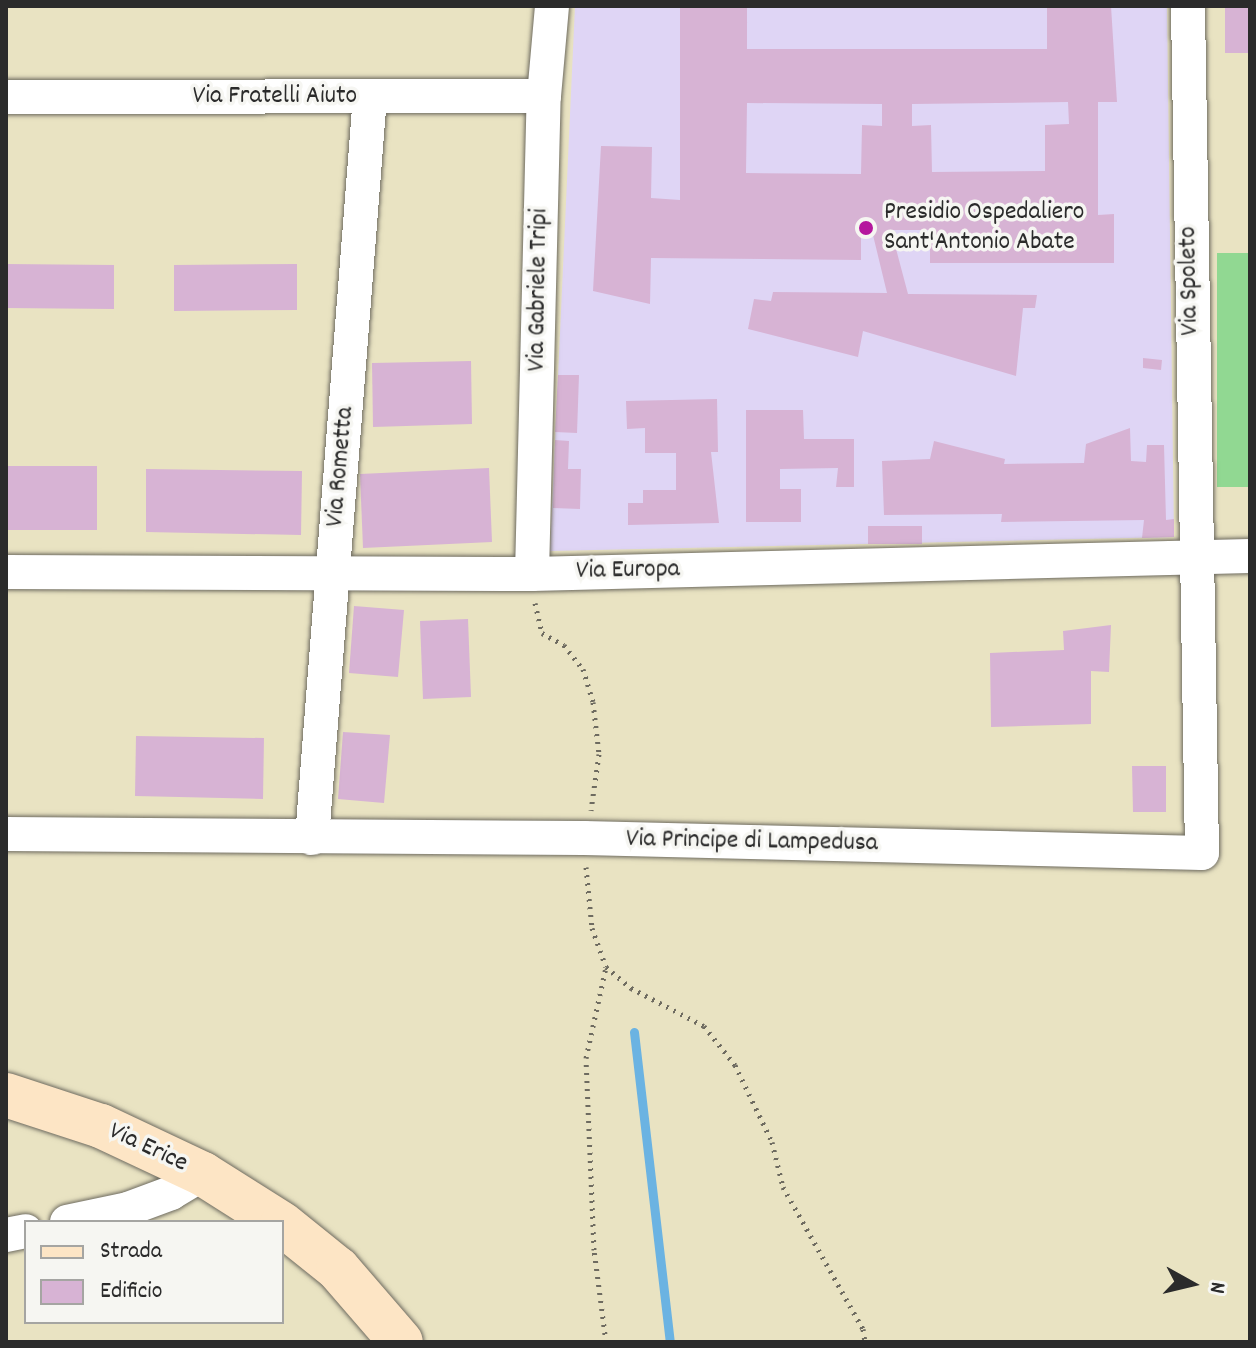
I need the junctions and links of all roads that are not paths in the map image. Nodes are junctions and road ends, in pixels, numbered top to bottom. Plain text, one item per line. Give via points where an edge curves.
1 (552, 6) edge
2 (1188, 6) edge
3 (370, 96) junction
4 (544, 96) junction
5 (6, 97) edge
6 (1250, 556) edge
7 (1193, 557) junction
8 (6, 572) edge
9 (332, 573) junction
10 (532, 574) junction
11 (6, 834) edge
12 (312, 838) junction
13 (6, 1095) edge
14 (203, 1174) junction
15 (76, 1220) edge
16 (276, 1220) edge
17 (284, 1225) edge
18 (401, 1342) edge

1 - 4 street, Via Gabriele Tripi
2 - 7 street, Via Spoleto
3 - 4 street, Via Fratelli Aiuto
3 - 5 street, Via Fratelli Aiuto
3 - 9 street, Via Rometta
4 - 10 street, Via Gabriele Tripi
6 - 7 street, Via Europa
7 - 10 street, Via Europa
7 - 12 street, Via Principe di Lampedusa via 1202,853 584,838
8 - 9 street, Via Europa
9 - 10 street, Via Europa
9 - 12 street, Via Rometta
11 - 12 street, Via Principe di Lampedusa
13 - 14 main road, Via Erice via 101,1126
14 - 15 street via 128,1209
14 - 16 main road, Via Erice
17 - 18 main road, Via Erice via 338,1269

